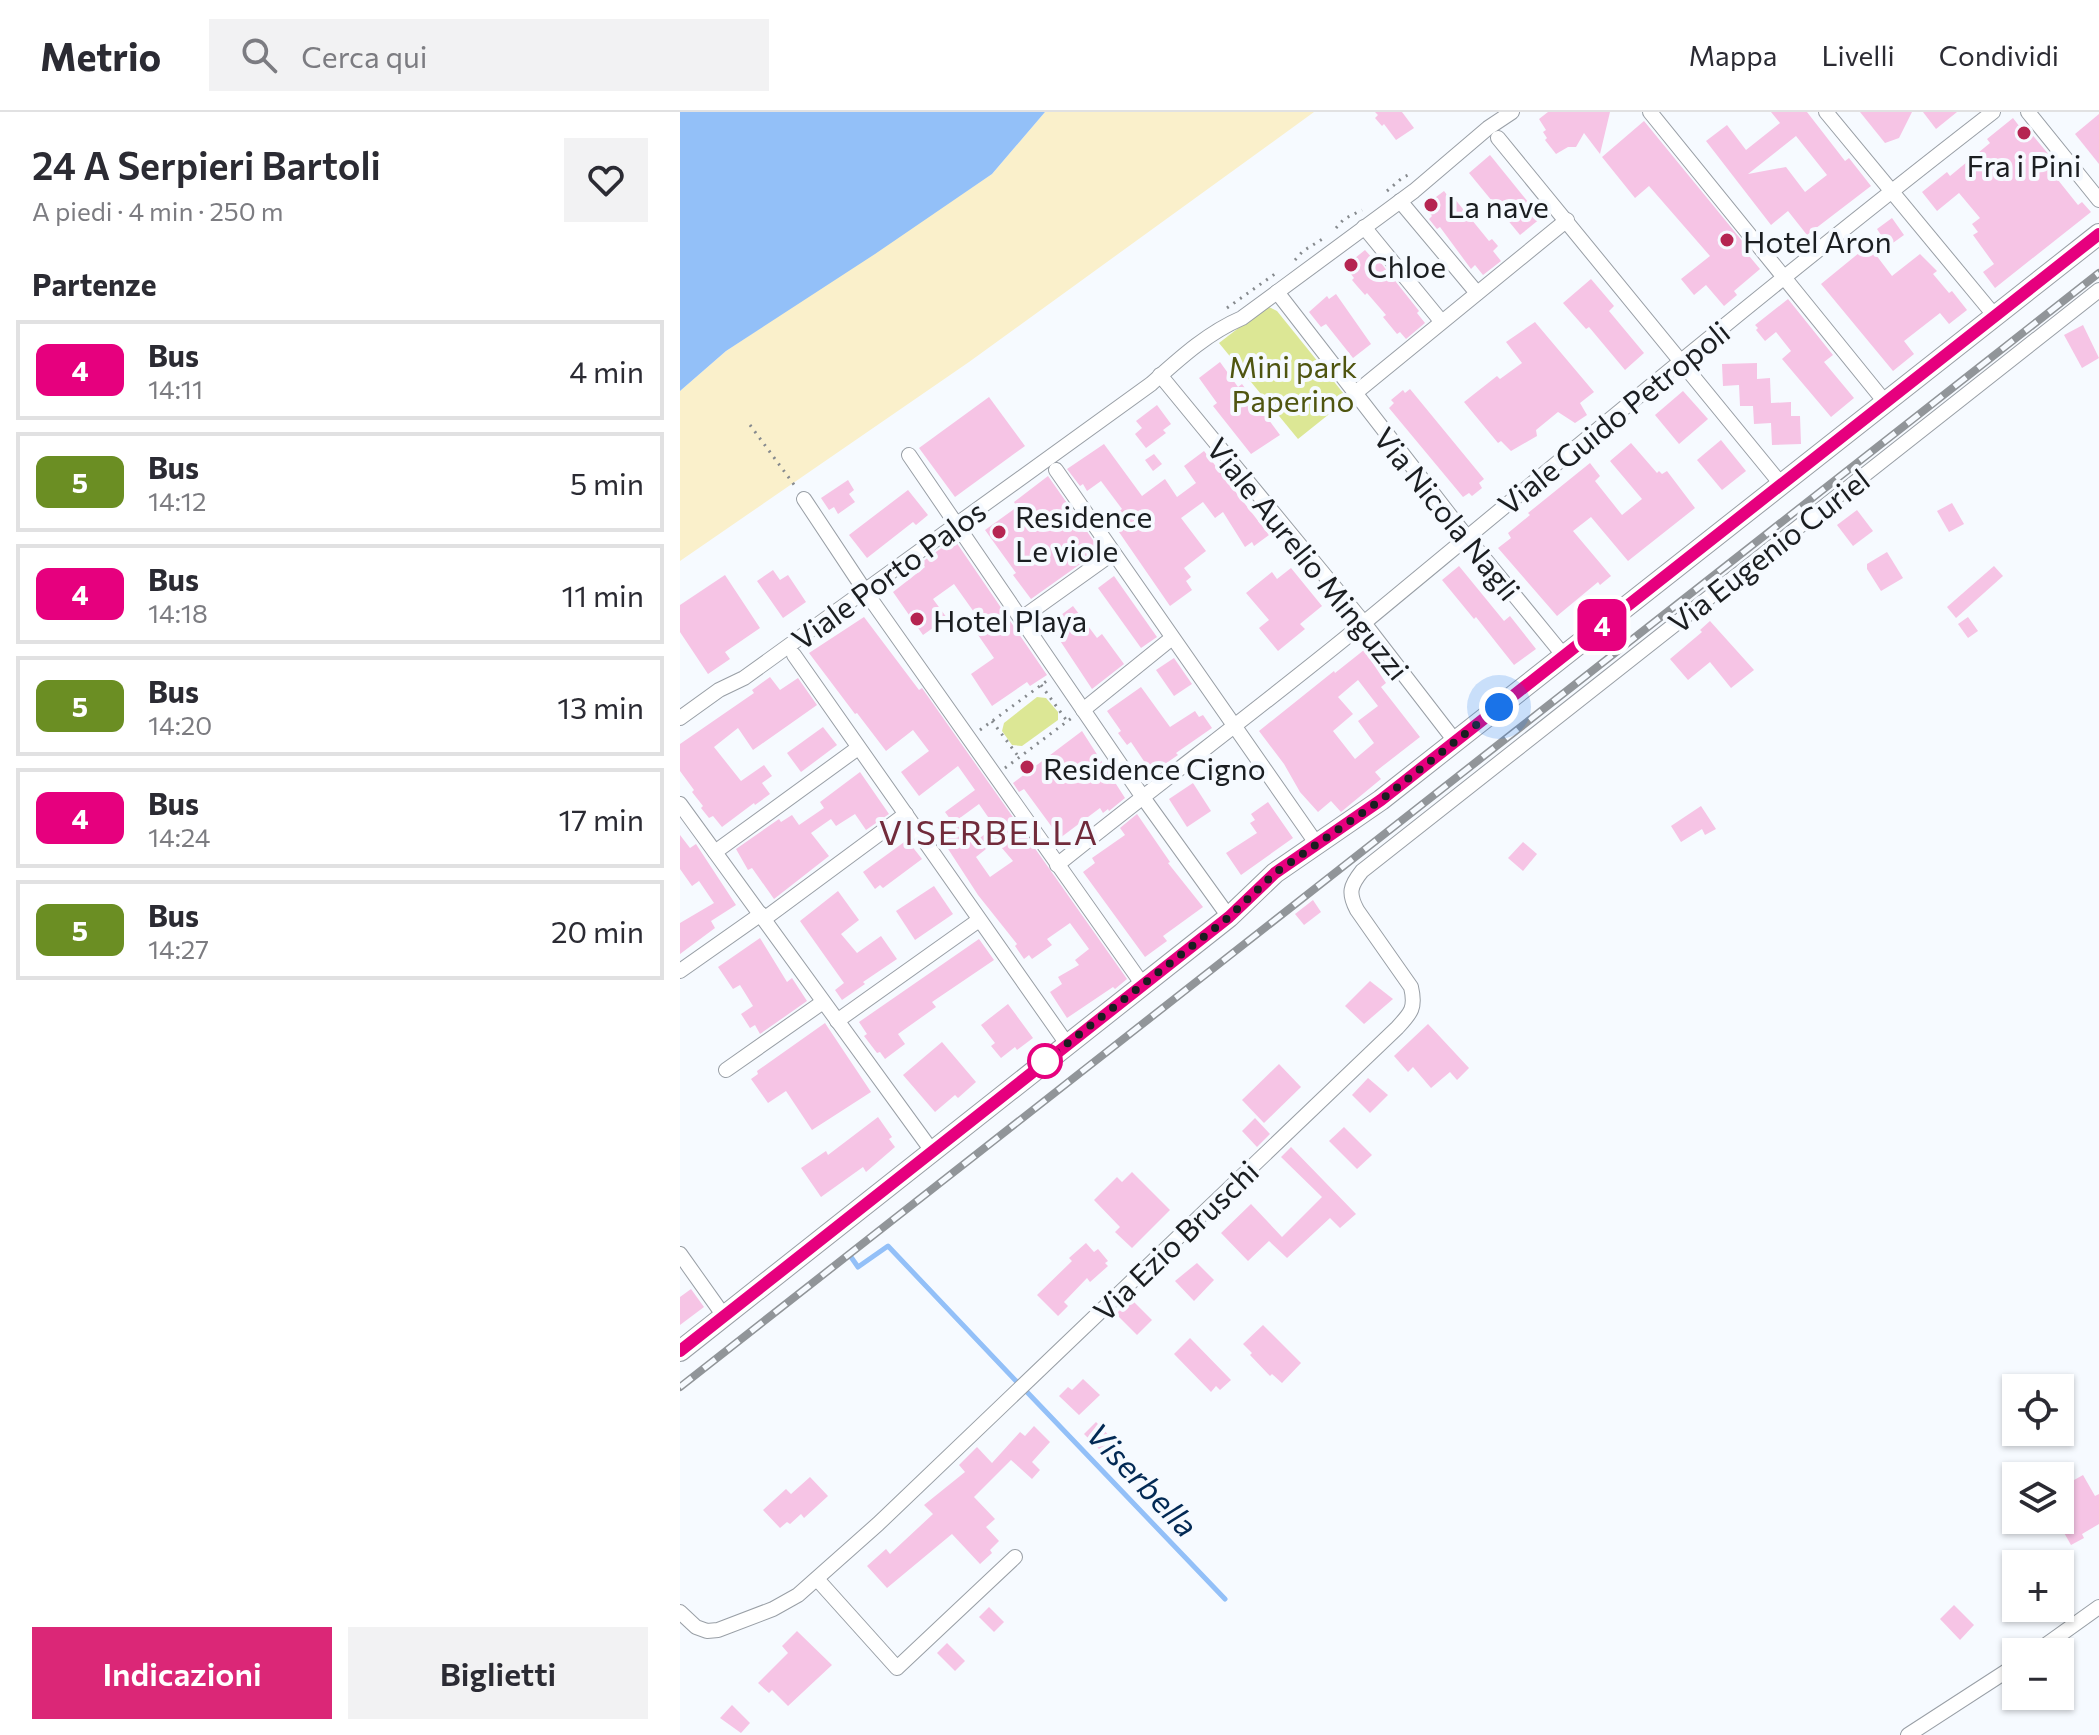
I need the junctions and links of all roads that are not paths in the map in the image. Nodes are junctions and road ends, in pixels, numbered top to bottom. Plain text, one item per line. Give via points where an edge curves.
1 (1512, 112) edge
2 (1650, 112) edge
3 (1826, 112) edge
4 (1993, 112) edge
5 (2028, 112) edge
6 (1498, 138) dead end
7 (1891, 191) junction
8 (2099, 200) edge
9 (1400, 201) junction
10 (1567, 220) junction
11 (1364, 227) junction
12 (2099, 234) edge
13 (1785, 277) junction
14 (1277, 292) junction
15 (1477, 293) junction
16 (2097, 298) edge
17 (1994, 315) junction
18 (1441, 321) junction
19 (1681, 362) junction
20 (1160, 375) junction
21 (1354, 394) junction
22 (1885, 402) junction
23 (909, 455) dead end
24 (1056, 470) dead end
25 (1781, 484) junction
26 (804, 499) road end
27 (957, 524) junction
28 (1466, 536) junction
29 (1113, 553) junction
30 (865, 591) junction
31 (1022, 618) junction
32 (1364, 623) junction
33 (1172, 638) junction
34 (794, 655) dead end
35 (1564, 656) junction
36 (1083, 710) junction
37 (680, 718) edge
38 (1235, 725) junction
39 (1455, 741) junction
40 (858, 748) junction
41 (1142, 796) junction
42 (680, 804) edge
43 (906, 814) junction
44 (1316, 843) junction
45 (715, 852) junction
46 (1057, 865) junction
47 (1362, 871) joint
48 (762, 917) junction
49 (1229, 917) junction
50 (979, 920) junction
51 (680, 971) edge
52 (1143, 985) junction
53 (823, 1002) junction
54 (837, 1021) junction
55 (1067, 1044) junction
56 (726, 1070) dead end
57 (932, 1151) junction
58 (680, 1254) edge
59 (724, 1316) junction
60 (680, 1351) edge
61 (1015, 1557) dead end
62 (817, 1579) junction
63 (2099, 1607) edge
64 (685, 1616) edge
65 (2056, 1638) edge
66 (2002, 1674) edge
67 (1908, 1735) edge

1 - 9 street, Viale Porto Palos
2 - 13 street
3 - 7 street
4 - 7 street, Viale Guido Petropoli
5 - 8 street
6 - 10 street
7 - 13 street, Viale Guido Petropoli
7 - 17 street
9 - 11 street, Viale Porto Palos
9 - 15 street
10 - 15 street
10 - 19 street
11 - 14 street, Viale Porto Palos
11 - 18 street
12 - 17 street
13 - 19 street, Viale Guido Petropoli
13 - 22 street
14 - 20 street, Viale Porto Palos
14 - 21 street, Via Nicola Nagli
15 - 18 street
16 - 47 street, Via Eugenio Curiel
17 - 22 street
18 - 21 street
19 - 25 street
19 - 28 street, Viale Guido Petropoli
20 - 27 street, Viale Porto Palos
20 - 32 street, Viale Aurelio Minguzzi
21 - 28 street, Via Nicola Nagli
22 - 25 street
23 - 27 street
24 - 29 street
25 - 35 street
26 - 30 street
27 - 30 street, Viale Porto Palos
27 - 31 street
28 - 32 street, Viale Guido Petropoli
28 - 35 street, Via Nicola Nagli
29 - 31 street
29 - 33 street
30 - 37 street, Viale Porto Palos
30 - 46 street
31 - 36 street
32 - 38 street, Viale Guido Petropoli
32 - 39 street, Viale Aurelio Minguzzi
33 - 36 street
33 - 38 street
34 - 40 street
35 - 39 street
36 - 41 street
38 - 41 street, Viale Guido Petropoli
38 - 44 street
39 - 44 street
40 - 43 street
40 - 45 street
41 - 46 street, Viale Guido Petropoli
41 - 49 street
42 - 45 street
43 - 48 street
43 - 50 street
44 - 49 street
45 - 48 street
46 - 52 street
47 - 62 street, Via Ezio Bruschi via 1351,884 1350,896 1411,987 1410,1013
48 - 51 street
48 - 53 street
49 - 52 street
50 - 54 street
50 - 55 street
52 - 55 street
53 - 54 street
53 - 56 street
54 - 57 street
55 - 57 street
57 - 59 street
58 - 59 street
59 - 60 street
61 - 62 street via 897,1668
62 - 64 street, Via Ezio Bruschi via 773,1609 718,1630 707,1631
63 - 65 street
66 - 67 street

